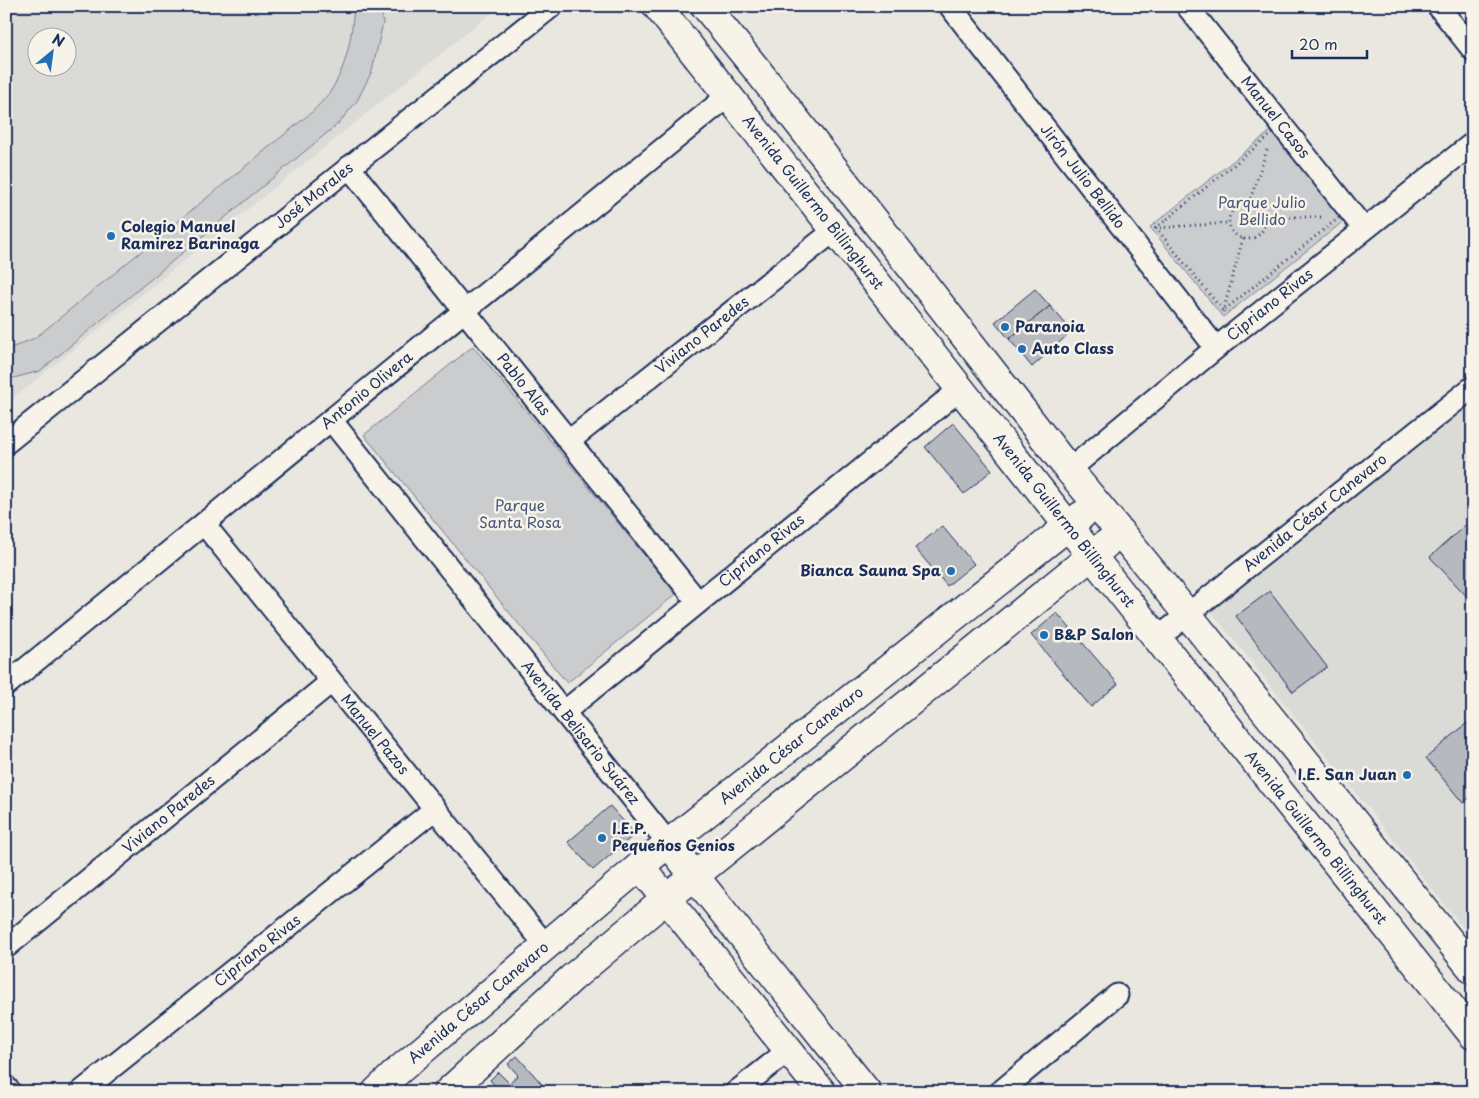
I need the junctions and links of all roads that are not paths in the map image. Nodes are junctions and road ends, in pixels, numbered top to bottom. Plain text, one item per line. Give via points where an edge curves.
1 (552, 6) edge
2 (657, 6) edge
3 (705, 6) edge
4 (950, 6) edge
5 (1187, 6) edge
6 (1438, 6) edge
7 (1473, 50) edge
8 (728, 95) junction
9 (1473, 143) edge
10 (349, 167) junction
11 (1364, 229) junction
12 (836, 230) junction
13 (465, 311) junction
14 (1216, 348) junction
15 (1473, 387) edge
16 (961, 389) junction
17 (331, 420) junction
18 (569, 441) junction
19 (6, 443) edge
20 (1069, 470) junction
21 (1097, 503) junction
22 (204, 524) junction
23 (1068, 526) junction
24 (1120, 533) junction
25 (1091, 556) junction
26 (698, 602) junction
27 (1188, 615) junction
28 (1158, 638) junction
29 (332, 682) junction
30 (6, 685) edge
31 (564, 712) junction
32 (435, 809) junction
33 (669, 844) junction
34 (640, 866) junction
35 (695, 876) junction
36 (666, 899) junction
37 (6, 947) edge
38 (546, 947) junction
39 (1473, 970) edge
40 (1117, 995) dead end
41 (1473, 1035) edge
42 (789, 1050) junction
43 (6, 1087) edge
44 (10, 1092) edge
45 (81, 1092) edge
46 (376, 1092) edge
47 (448, 1092) edge
48 (736, 1092) edge
49 (822, 1092) edge
50 (867, 1092) edge
51 (1000, 1092) edge

1 - 10 street, José Morales
2 - 8 main road, Avenida Guillermo Billinghurst
3 - 20 main road
4 - 14 street, Jirón Julio Bellido
5 - 11 street, Manuel Casos via 1278,129
6 - 7 street
8 - 12 main road, Avenida Guillermo Billinghurst
8 - 13 street, Antonio Olivera
9 - 11 street, Cipriano Rivas
10 - 13 street, Pablo Alas
10 - 19 street, José Morales
11 - 14 street, Cipriano Rivas
12 - 16 main road, Avenida Guillermo Billinghurst
12 - 18 street, Viviano Paredes
13 - 17 street, Antonio Olivera
13 - 18 street, Pablo Alas
14 - 20 street, Cipriano Rivas
15 - 27 street, Avenida César Canevaro
16 - 23 main road, Avenida Guillermo Billinghurst
16 - 26 street, Cipriano Rivas
17 - 22 street, Antonio Olivera
17 - 31 street, Avenida Belisario Suárez
18 - 26 street, Pablo Alas
20 - 21 main road
21 - 23 main road, Avenida César Canevaro
21 - 24 main road
22 - 29 street, Manuel Pazos
22 - 30 street, Antonio Olivera
23 - 25 main road, Avenida Guillermo Billinghurst
23 - 33 main road, Avenida César Canevaro
24 - 25 main road
24 - 27 main road
25 - 28 main road, Avenida Guillermo Billinghurst
25 - 35 main road
26 - 31 street, Cipriano Rivas
27 - 28 street, Avenida César Canevaro
27 - 39 main road
28 - 41 main road, Avenida Guillermo Billinghurst
29 - 32 street, Manuel Pazos
29 - 37 street, Viviano Paredes
31 - 33 street, Avenida Belisario Suárez
32 - 38 street, Manuel Pazos
32 - 45 street, Cipriano Rivas
33 - 34 main road, Avenida César Canevaro
33 - 35 main road, Avenida Belisario Suárez
34 - 36 main road
34 - 38 main road, Avenida César Canevaro
35 - 36 main road
35 - 50 main road, Avenida Belisario Suárez
36 - 42 main road
36 - 47 main road via 572,978
38 - 46 main road, Avenida César Canevaro
40 - 51 street
42 - 48 street
42 - 49 main road
43 - 44 street

